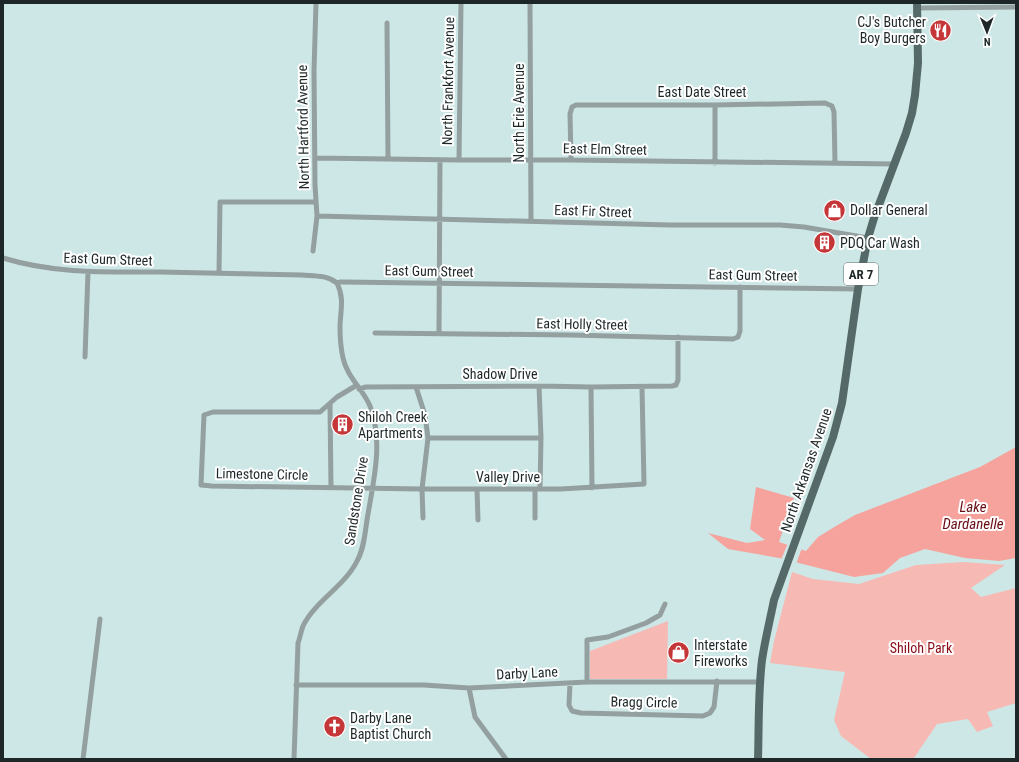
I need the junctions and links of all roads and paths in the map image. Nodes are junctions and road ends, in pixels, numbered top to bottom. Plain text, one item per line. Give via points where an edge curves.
1 (316, 3) edge
2 (461, 3) edge
3 (530, 4) dead end
4 (917, 6) edge
5 (1016, 7) edge
6 (387, 23) dead end
7 (715, 105) junction
8 (315, 158) junction
9 (388, 159) junction
10 (440, 160) junction
11 (459, 160) junction
12 (531, 160) junction
13 (571, 160) junction
14 (715, 162) junction
15 (834, 163) junction
16 (894, 164) junction
17 (316, 202) junction
18 (317, 216) junction
19 (440, 219) junction
20 (531, 221) junction
21 (868, 238) junction
22 (313, 251) dead end
23 (3, 258) edge
24 (88, 272) junction
25 (219, 273) junction
26 (439, 283) junction
27 (337, 284) junction
28 (740, 287) junction
29 (858, 289) junction
30 (375, 333) dead end
31 (439, 334) junction
32 (678, 337) junction
33 (85, 357) dead end
34 (539, 386) junction
35 (591, 386) junction
36 (358, 387) junction
37 (416, 387) junction
38 (642, 387) junction
39 (330, 404) junction
40 (428, 438) junction
41 (541, 438) junction
42 (331, 488) junction
43 (372, 488) junction
44 (592, 488) junction
45 (422, 489) junction
46 (477, 489) junction
47 (538, 489) junction
48 (423, 518) dead end
49 (535, 518) dead end
50 (478, 520) dead end
51 (665, 604) dead end
52 (100, 619) dead end
53 (717, 681) junction
54 (587, 682) junction
55 (760, 682) junction
56 (570, 683) junction
57 (296, 685) junction
58 (469, 688) junction
59 (83, 759) edge
60 (294, 759) edge
61 (506, 759) edge
62 (758, 759) edge

1 - 8 street, North Hartford Avenue
2 - 11 street, North Frankfort Avenue
3 - 12 street, North Erie Avenue
4 - 5 street
4 - 16 main road, North Arkansas Avenue / AR 7 via 916,95 906,133
6 - 9 street
7 - 13 street, East Date Street via 576,105 572,107 570,114
7 - 14 street
7 - 15 street, East Date Street via 825,103 832,106
8 - 9 street, East Elm Street
8 - 17 street, North Hartford Avenue
9 - 10 street, East Elm Street
10 - 11 street, East Elm Street
10 - 19 street, North Frankfort Avenue
11 - 12 street, East Elm Street
12 - 13 street, East Elm Street
12 - 20 street, North Erie Avenue
13 - 14 street, East Elm Street
14 - 15 street, East Elm Street
15 - 16 street, East Elm Street
16 - 21 main road, North Arkansas Avenue / AR 7
17 - 18 street, North Hartford Avenue
17 - 25 street via 220,202
18 - 19 street, East Fir Street
18 - 22 street, North Hartford Avenue
19 - 20 street, East Fir Street
19 - 26 street, North Frankfort Avenue
20 - 21 street, East Fir Street via 780,225
21 - 29 main road, North Arkansas Avenue / AR 7
23 - 24 street, East Gum Street via 50,269
24 - 25 street, East Gum Street
24 - 33 street
25 - 27 street, East Gum Street via 323,276
26 - 27 street, East Gum Street
26 - 28 street, East Gum Street
26 - 31 street, North Frankfort Avenue
27 - 36 street, Sandstone Drive via 342,306 342,357
28 - 29 street, East Gum Street
28 - 32 street, East Holly Street via 738,337
29 - 55 main road, North Arkansas Avenue / AR 7 via 842,403 834,437 774,600
30 - 31 street, East Holly Street
31 - 32 street, East Holly Street
32 - 38 street, Shadow Drive via 676,384
34 - 35 street, Shadow Drive
34 - 37 street, Shadow Drive
34 - 41 street
35 - 38 street, Shadow Drive
35 - 44 street
36 - 37 street, Shadow Drive
36 - 39 street, Limestone Circle via 337,396
36 - 43 street, Sandstone Drive via 369,404 376,424
37 - 40 street via 425,415
38 - 44 street, Valley Drive via 644,484
39 - 42 street
39 - 42 street, Limestone Circle via 320,412 213,412 204,415 201,485
40 - 41 street
40 - 45 street
41 - 47 street
42 - 43 street, Limestone Circle
43 - 45 street, Valley Drive
43 - 57 street, Sandstone Drive via 358,560 350,573 311,613 303,626 298,643
44 - 47 street, Valley Drive
45 - 46 street, Valley Drive
45 - 48 street
46 - 47 street, Valley Drive
46 - 50 street
47 - 49 street
51 - 54 street via 660,614 646,623 608,637 587,640
52 - 59 street
53 - 54 street, Darby Lane
53 - 55 street, Darby Lane
53 - 56 street, Bragg Circle via 714,707 710,713 703,716 572,711
54 - 56 street, Darby Lane
55 - 62 main road, North Arkansas Avenue / AR 7
56 - 58 street, Darby Lane
57 - 58 street, Darby Lane
57 - 60 street, Sandstone Drive
58 - 61 street via 475,717

